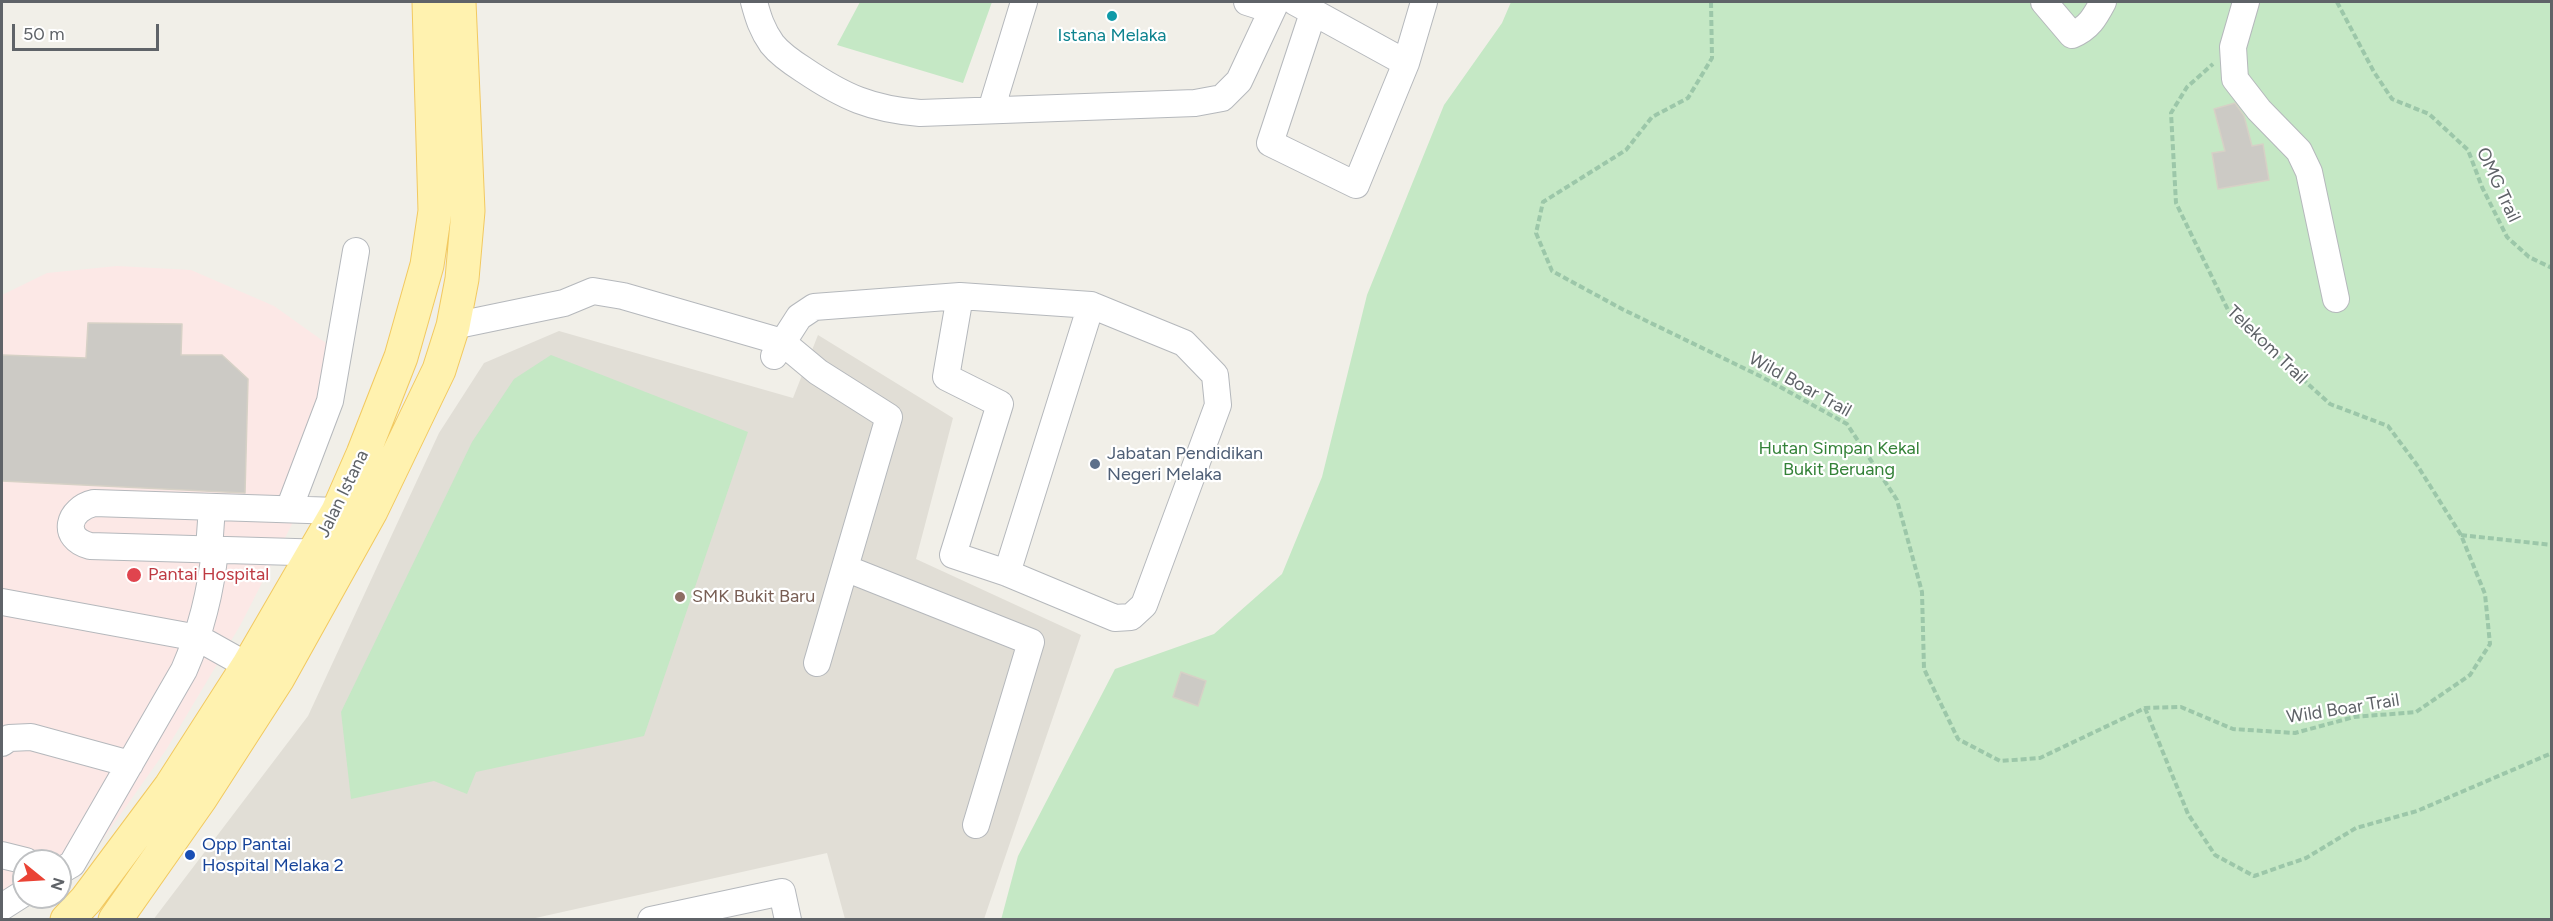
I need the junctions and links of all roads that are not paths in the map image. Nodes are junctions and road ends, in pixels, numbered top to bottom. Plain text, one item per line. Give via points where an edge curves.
1 (429, 2) edge
2 (459, 2) edge
3 (754, 2) edge
4 (1024, 2) edge
5 (1247, 2) edge
6 (1424, 2) edge
7 (2044, 2) edge
8 (2103, 2) edge
9 (2246, 2) edge
10 (1289, 6) edge
11 (1406, 63) junction
12 (991, 110) junction
13 (434, 160) junction
14 (356, 251) dead end
15 (960, 296) junction
16 (2336, 299) dead end
17 (1091, 305) junction
18 (453, 326) junction
19 (785, 352) junction
20 (363, 454) junction
21 (212, 507) junction
22 (288, 509) junction
23 (338, 511) junction
24 (212, 549) junction
25 (314, 552) junction
26 (347, 554) junction
27 (845, 568) junction
28 (1007, 573) junction
29 (2, 602) edge
30 (198, 638) junction
31 (817, 663) dead end
32 (248, 666) junction
33 (278, 678) junction
34 (2, 743) edge
35 (130, 764) junction
36 (976, 825) dead end
37 (72, 864) edge
38 (67, 920) edge
39 (116, 920) edge
40 (651, 920) edge
41 (788, 920) edge

1 - 13 main road, Jalan Istana
2 - 18 main road, Jalan Istana via 468,211
3 - 12 street via 760,26 773,46 836,92 891,111
4 - 12 street
5 - 10 street
6 - 11 street
7 - 8 street via 2072,35 2084,30
9 - 16 street via 2233,47 2235,79 2299,151 2309,172
10 - 11 street
10 - 11 street via 1270,143 1356,185
10 - 12 street via 1239,81 1222,98 1195,103
13 - 18 main road via 445,212 440,315
13 - 20 main road, Jalan Istana via 435,211 427,265 401,357
14 - 22 street via 330,401
15 - 17 street
15 - 19 street via 814,307 799,317
15 - 28 street via 946,377 1000,404 953,555
17 - 28 street
17 - 28 street via 1184,344 1215,375 1218,405 1144,605 1131,616 1115,618
18 - 19 street via 564,303 620,309
18 - 20 main road via 437,331 425,342 404,398
18 - 26 main road, Jalan Istana via 439,370 407,441
19 - 27 street via 889,417
20 - 23 main road, Jalan Istana
21 - 22 street
21 - 24 street
21 - 24 street via 94,503 77,511 71,518 70,530 75,538 90,546
22 - 23 street
23 - 25 main road, Jalan Istana
24 - 25 street
24 - 30 street via 212,580
25 - 26 street
25 - 32 main road, Jalan Istana
26 - 33 main road, Jalan Istana
27 - 31 street
27 - 36 street via 1031,642
29 - 30 street
30 - 32 street
30 - 35 street
32 - 33 street
32 - 38 main road, Jalan Istana via 171,786
33 - 39 main road, Jalan Istana
34 - 35 street via 9,738 31,737
35 - 37 street
40 - 41 street via 782,892

